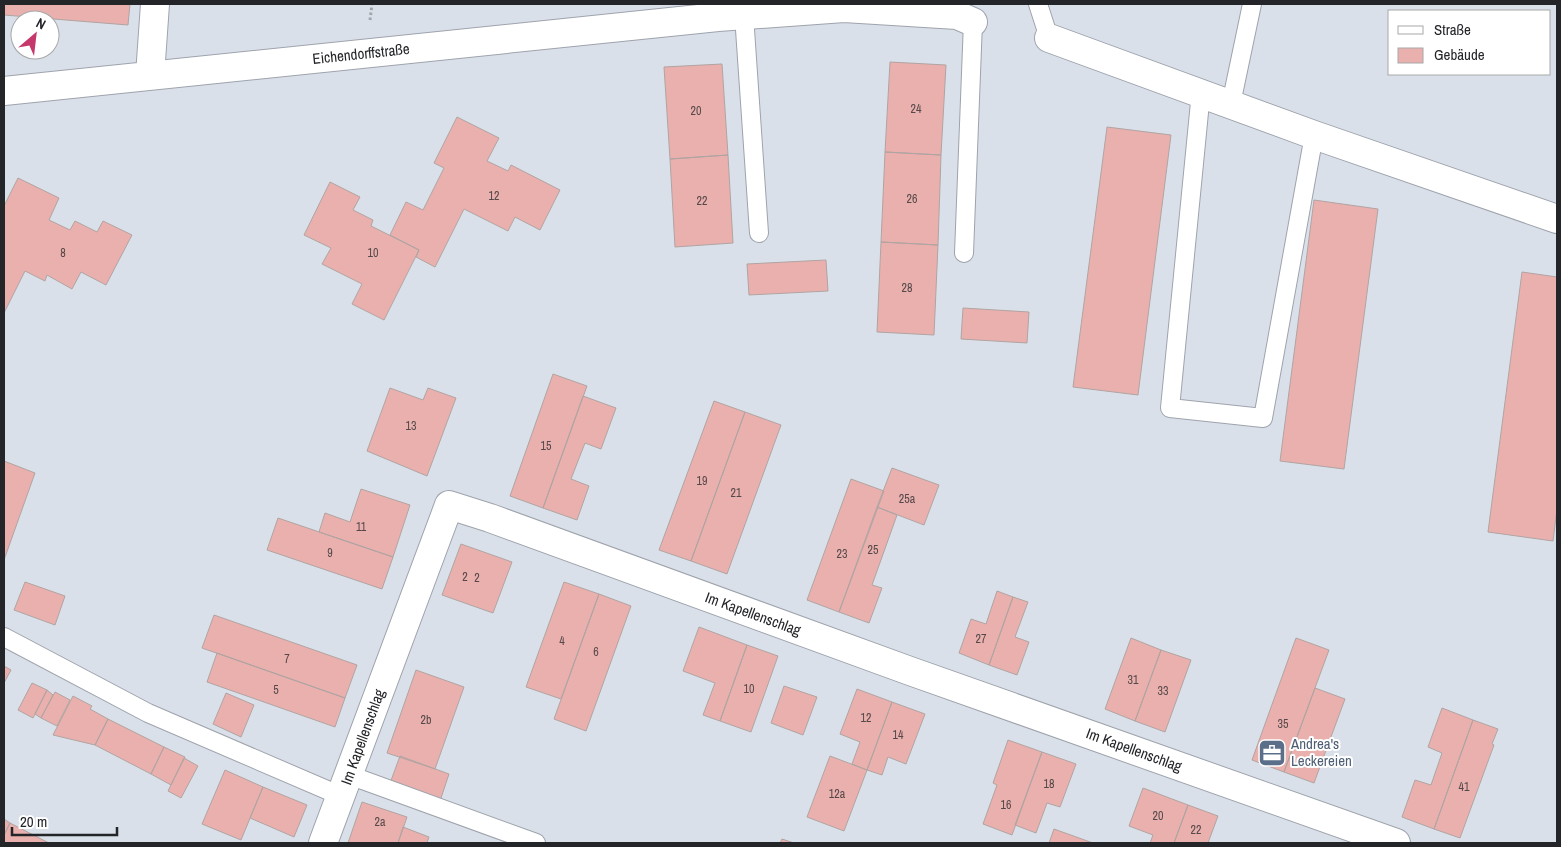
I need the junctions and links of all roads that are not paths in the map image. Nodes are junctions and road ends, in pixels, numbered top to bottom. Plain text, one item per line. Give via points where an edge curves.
1 (156, 4) edge
2 (1038, 4) edge
3 (1252, 4) edge
4 (726, 12) edge
5 (973, 22) joint
6 (1049, 38) joint
7 (150, 76) junction
8 (4, 91) edge
9 (1201, 92) junction
10 (1232, 104) junction
11 (1314, 135) junction
12 (1557, 219) edge
13 (760, 233) dead end
14 (964, 253) dead end
15 (4, 637) edge
16 (345, 786) junction
17 (324, 843) edge
18 (536, 843) edge
19 (1396, 843) edge

1 - 7 street
2 - 6 lane
3 - 10 lane
4 - 5 street, Eichendorffstraße via 844,8 957,15
4 - 7 street, Eichendorffstraße
4 - 13 lane
5 - 14 lane
6 - 9 street
7 - 8 street, Eichendorffstraße
9 - 10 street
9 - 11 lane via 1170,408 1263,418
10 - 11 street
11 - 12 street
15 - 16 lane via 148,713
16 - 17 street, Im Kapellenschlag
16 - 18 lane
16 - 19 street, Im Kapellenschlag via 449,505

